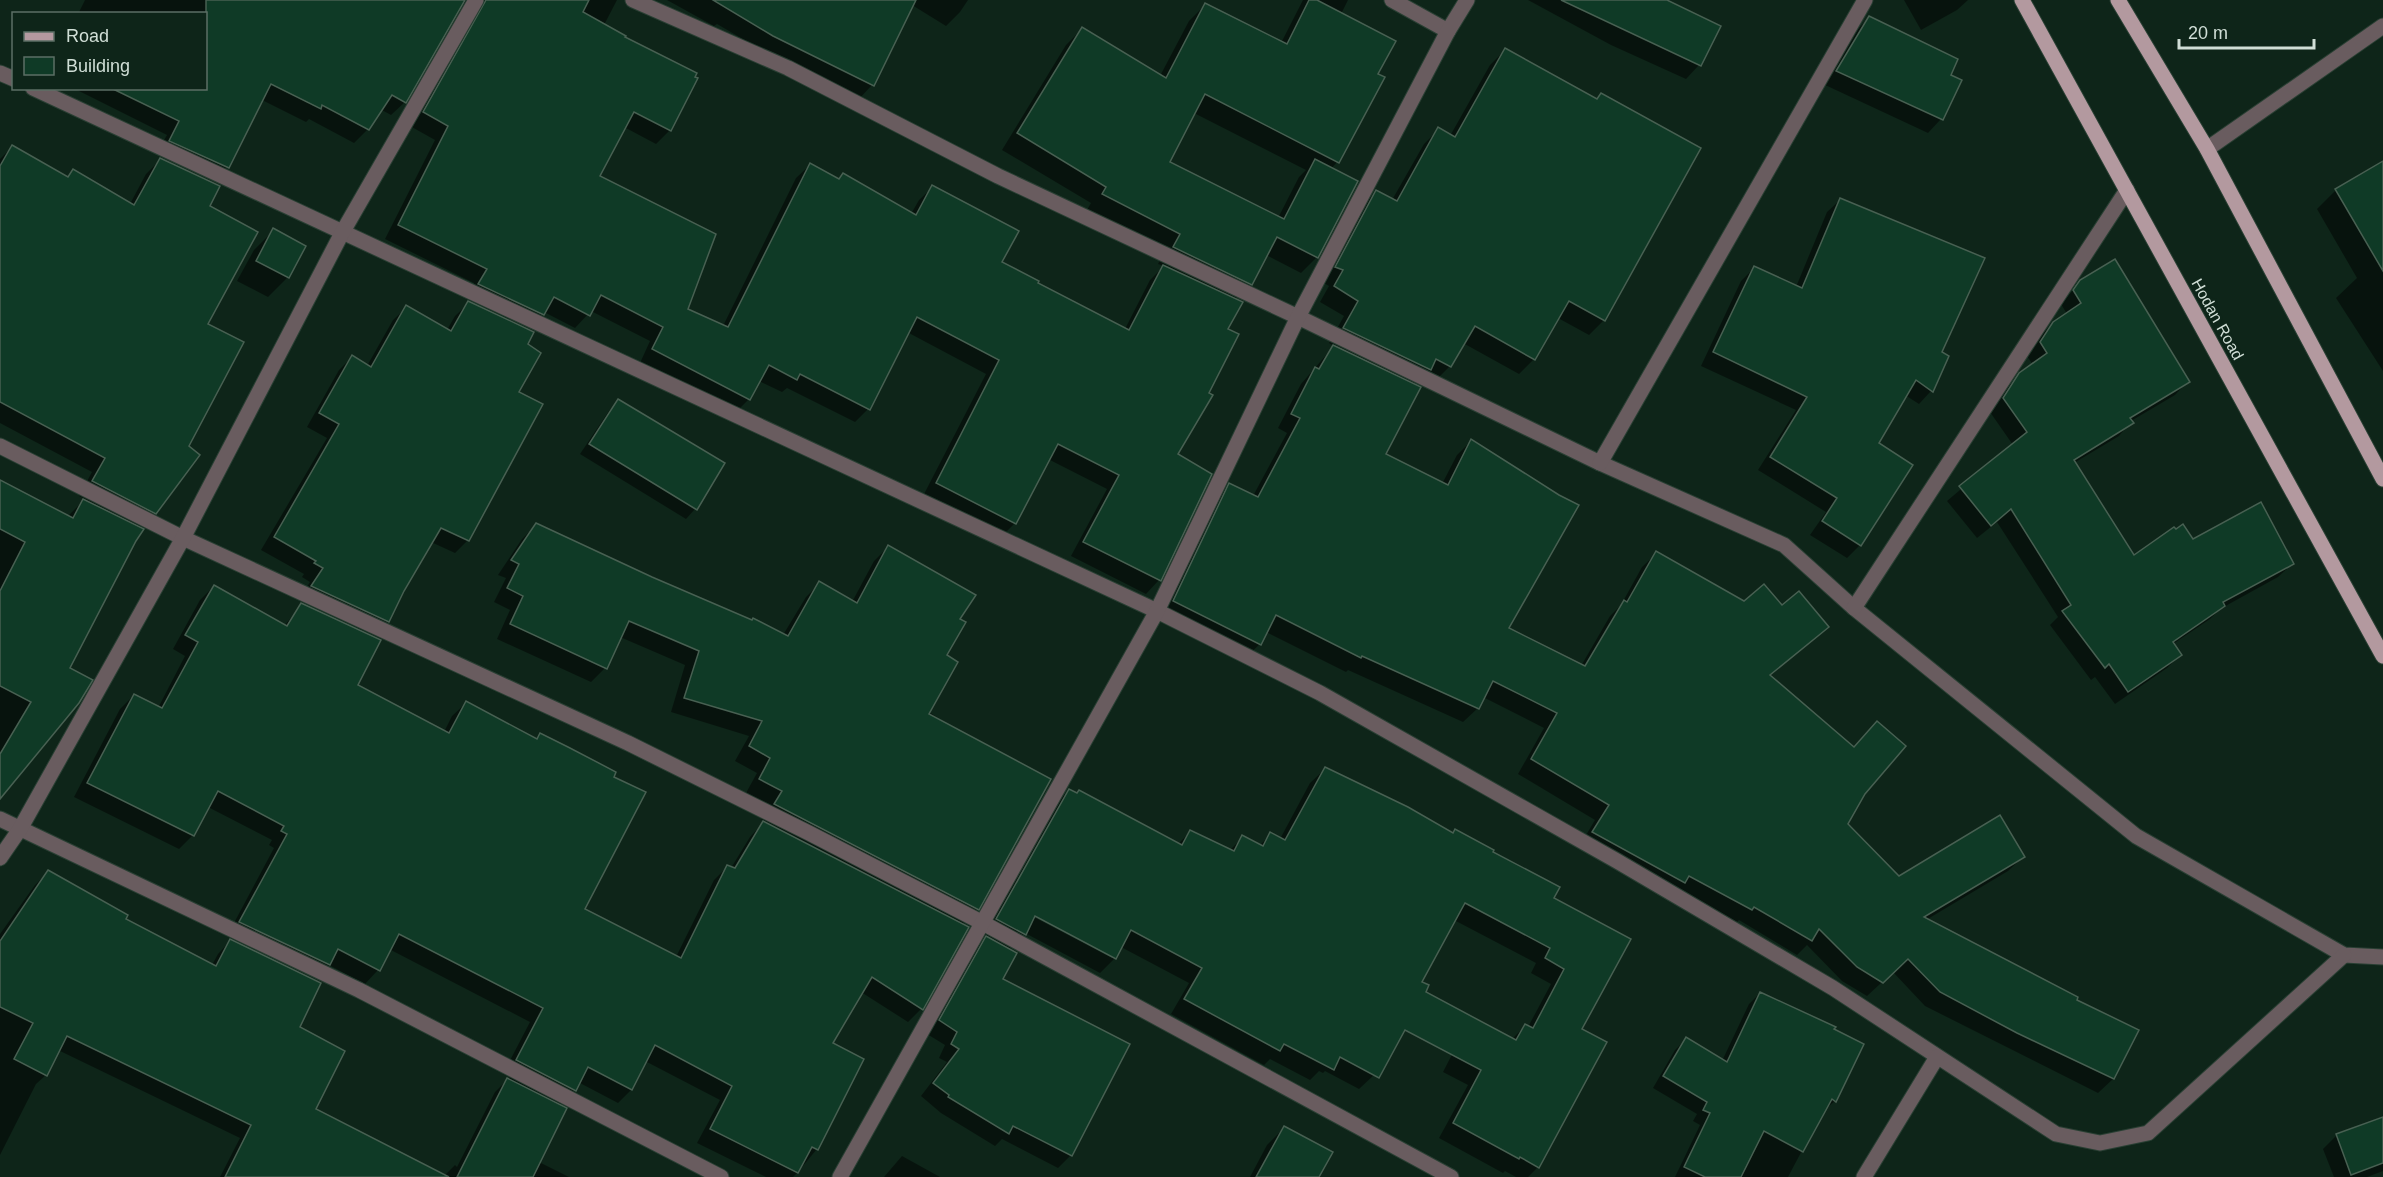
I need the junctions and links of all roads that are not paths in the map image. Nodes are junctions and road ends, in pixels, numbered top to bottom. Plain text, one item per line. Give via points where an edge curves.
1 (476, 0) edge
2 (633, 0) edge
3 (1392, 0) edge
4 (1467, 0) edge
5 (1864, 0) edge
6 (2022, 0) edge
7 (2118, 0) edge
8 (2383, 26) edge
9 (1448, 31) junction
10 (37, 90) edge
11 (2207, 149) junction
12 (2127, 190) junction
13 (342, 233) junction
14 (1298, 317) junction
15 (0, 446) edge
16 (1600, 462) junction
17 (2383, 479) edge
18 (183, 538) junction
19 (1854, 608) junction
20 (1157, 611) junction
21 (2383, 656) edge
22 (0, 819) edge
23 (20, 829) junction
24 (0, 858) edge
25 (981, 922) junction
26 (2344, 956) junction
27 (2383, 957) edge
28 (1937, 1057) junction
29 (721, 1177) edge
30 (840, 1177) edge
31 (1451, 1177) edge
32 (1864, 1177) edge

1 - 13 street
2 - 14 street via 788,68 998,176
3 - 9 street
4 - 9 street
5 - 16 street
6 - 12 main road, Hodan Road
7 - 11 main road
8 - 11 street
9 - 14 street
10 - 13 street
11 - 17 main road
12 - 19 street
12 - 21 main road, Hodan Road
13 - 18 street
13 - 20 street
14 - 16 street
14 - 20 street
15 - 18 street
16 - 19 street via 1784,545
18 - 23 street
18 - 25 street via 628,743
19 - 26 street via 2136,836
20 - 25 street
20 - 28 street via 1320,693 1596,849 1833,988
22 - 23 street
23 - 24 street
23 - 29 street via 380,1000
25 - 30 street
25 - 31 street
26 - 27 street
26 - 28 street via 2148,1133 2100,1143 2056,1134
28 - 32 street

